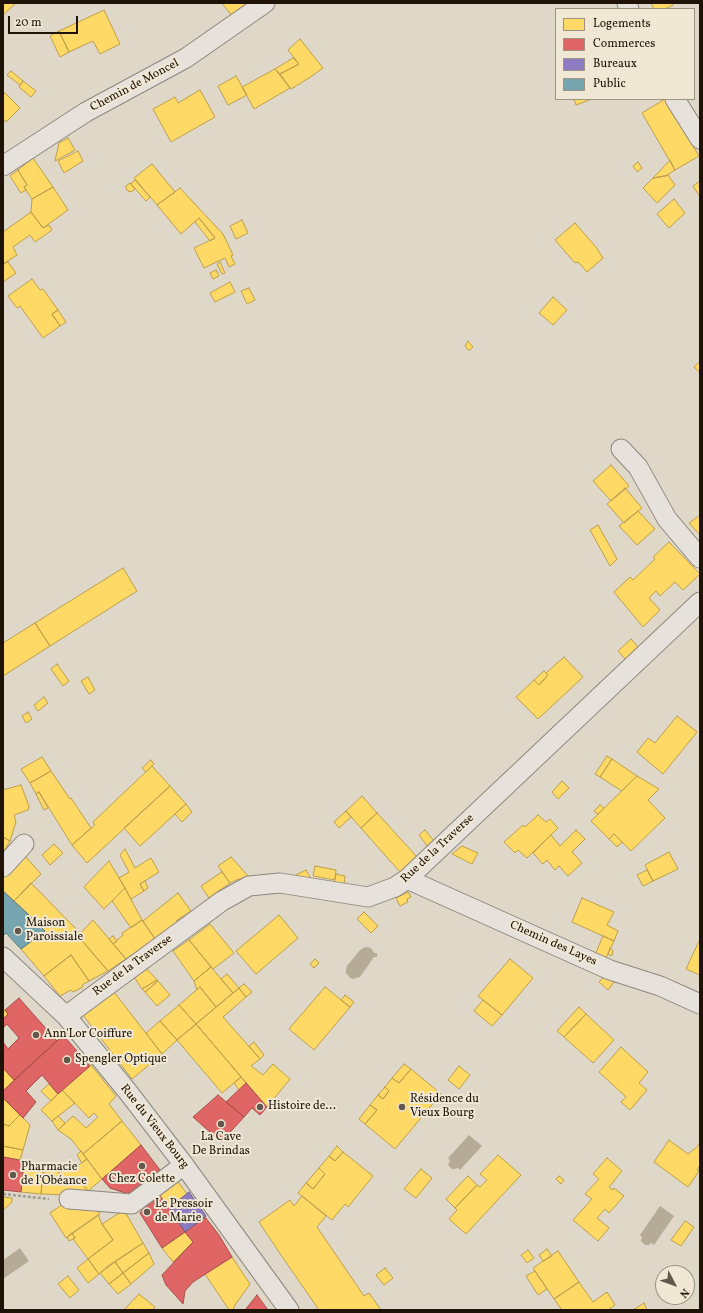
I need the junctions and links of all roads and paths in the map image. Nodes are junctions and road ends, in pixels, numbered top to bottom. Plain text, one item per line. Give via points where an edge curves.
1 (265, 3) edge
2 (676, 100) edge
3 (700, 139) edge
4 (3, 166) edge
5 (621, 449) dead end
6 (700, 558) edge
7 (700, 602) edge
8 (24, 844) dead end
9 (3, 867) edge
10 (407, 879) junction
11 (4, 961) edge
12 (700, 1004) edge
13 (66, 1016) junction
14 (184, 1165) junction
15 (3, 1194) edge
16 (69, 1199) joint
17 (289, 1310) edge

1 - 4 street, Chemin de Moncel via 186,58 86,112
2 - 3 street
5 - 6 street via 638,467 667,519
7 - 10 street, Rue de la Traverse
8 - 9 street
10 - 12 street, Chemin des Layes via 610,970 660,986
10 - 13 street, Rue de la Traverse via 395,887 368,897 280,883 249,886 222,901
11 - 13 street, Rue du Vieux Bourg
13 - 14 street, Rue du Vieux Bourg
14 - 16 street via 132,1204
14 - 17 street, Rue du Vieux Bourg
15 - 16 path via 41,1199

